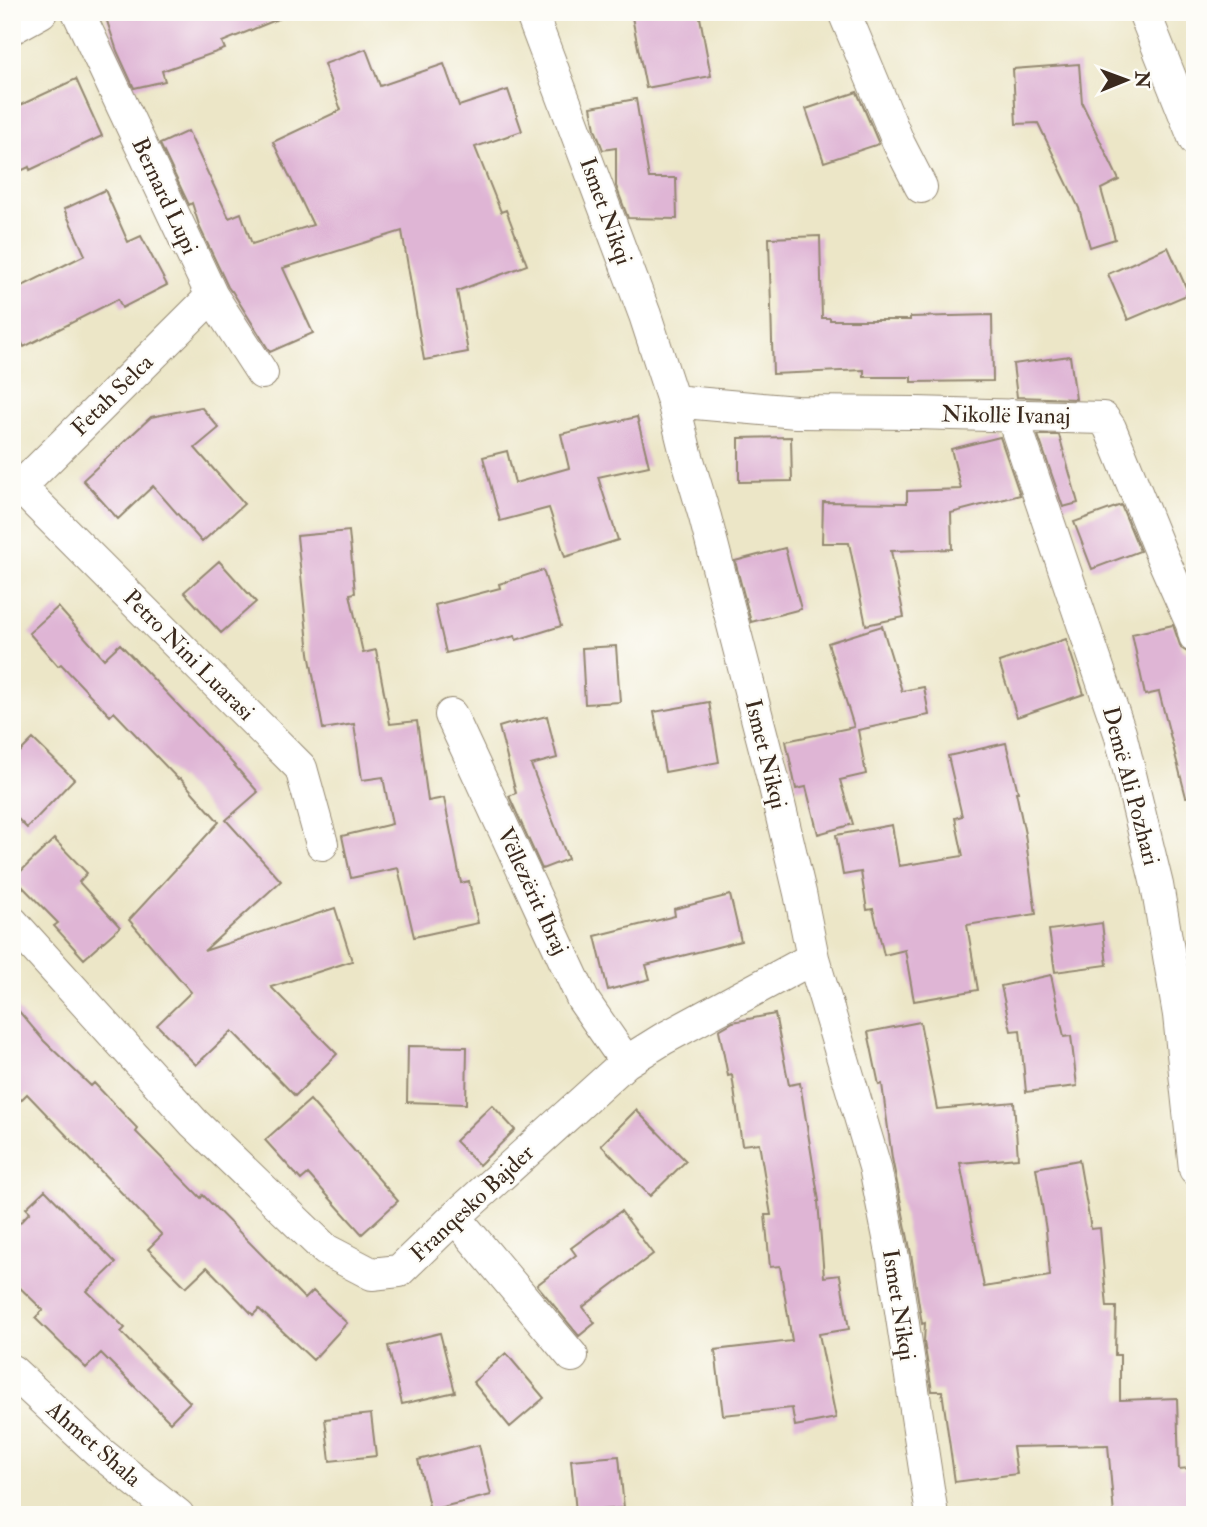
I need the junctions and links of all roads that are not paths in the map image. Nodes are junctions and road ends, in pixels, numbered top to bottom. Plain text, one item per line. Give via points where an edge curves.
1 (41, 12) edge
2 (78, 12) edge
3 (531, 12) edge
4 (844, 12) edge
5 (1144, 12) edge
6 (12, 28) edge
7 (1195, 140) edge
8 (921, 187) dead end
9 (212, 296) junction
10 (262, 373) dead end
11 (673, 401) junction
12 (1012, 415) junction
13 (16, 491) edge
14 (1195, 636) edge
15 (451, 715) dead end
16 (322, 844) dead end
17 (12, 922) edge
18 (813, 958) junction
19 (626, 1062) junction
20 (1195, 1169) edge
21 (455, 1217) junction
22 (572, 1356) dead end
23 (12, 1371) edge
24 (178, 1515) edge
25 (932, 1515) edge

1 - 6 street
2 - 9 street, Bernard Lupi
3 - 11 street, Ismet Nikqi
4 - 8 street
5 - 7 street
9 - 10 street, Bernard Lupi
9 - 13 street, Fetah Selca
11 - 12 street, Nikollë Ivanaj via 796,412
11 - 18 street, Ismet Nikqi via 774,783
12 - 14 street, Nikollë Ivanaj via 1103,418
12 - 20 street, Demë Ali Pozhari via 1120,733 1151,859 1179,1015
13 - 16 street, Petro Nini Luarasi via 301,768
15 - 19 street, Vëllezërit Ibraj via 583,1000
17 - 21 street, Franqesko Bajder via 194,1123 326,1250 372,1274 399,1271
18 - 19 street, Franqesko Bajder
18 - 25 street, Ismet Nikqi via 875,1167
19 - 21 street, Franqesko Bajder
21 - 22 street
23 - 24 street, Ahmet Shala via 98,1451

